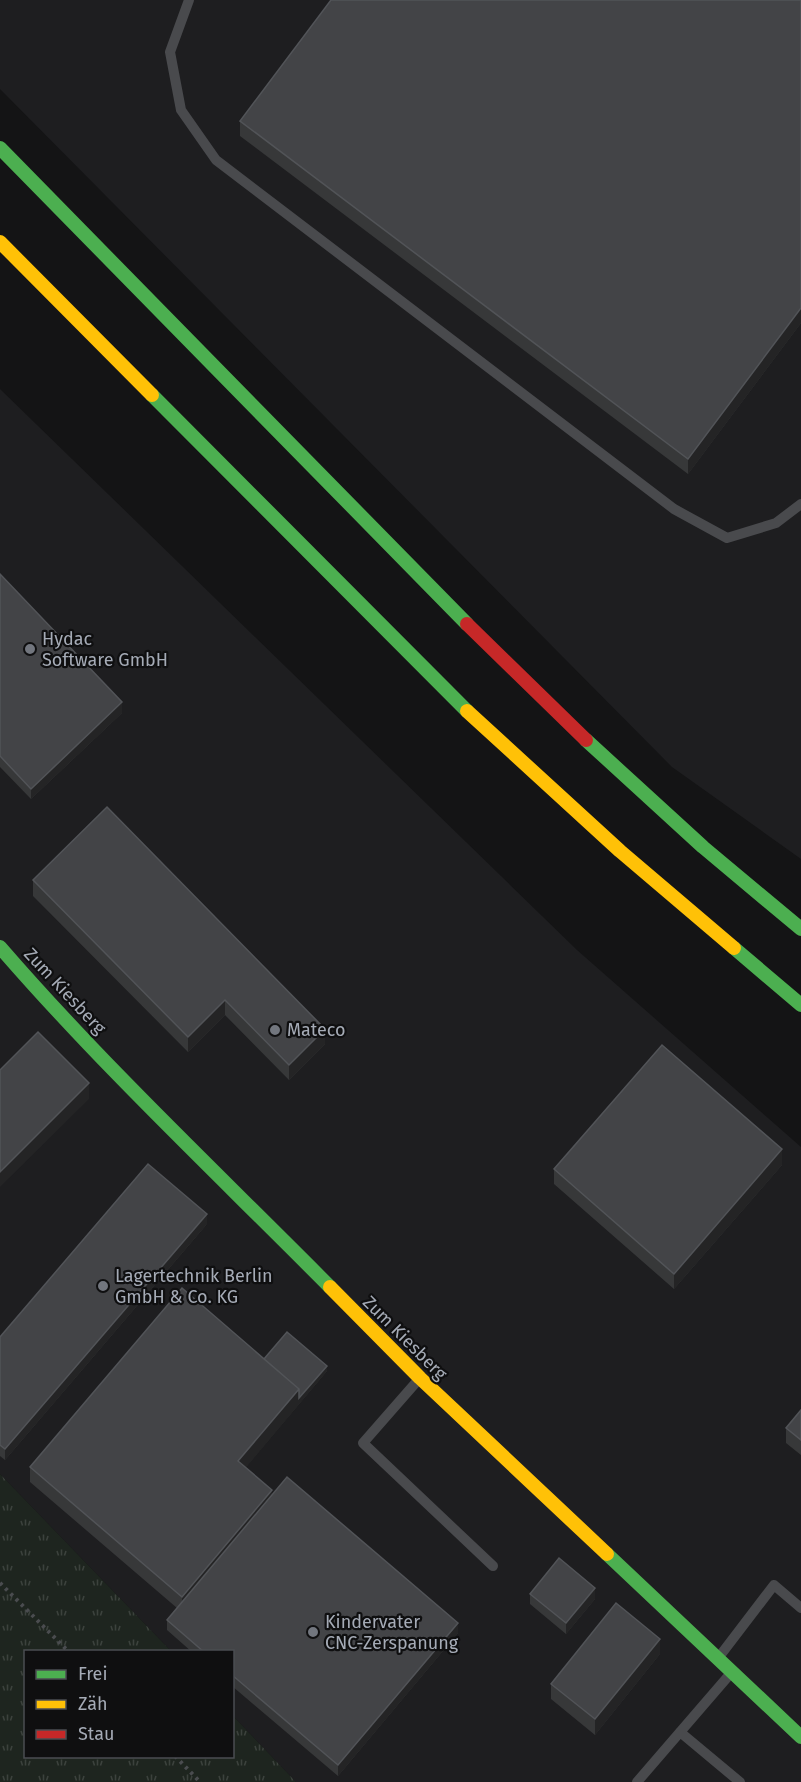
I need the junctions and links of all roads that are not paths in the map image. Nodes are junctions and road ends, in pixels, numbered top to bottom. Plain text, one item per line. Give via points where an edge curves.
1 (189, 0) edge
2 (0, 148) edge
3 (0, 242) edge
4 (801, 504) edge
5 (801, 929) edge
6 (0, 947) edge
7 (801, 1005) edge
8 (420, 1378) junction
9 (493, 1566) dead end
10 (801, 1608) edge
11 (717, 1659) junction
12 (732, 1672) junction
13 (680, 1732) junction
14 (801, 1737) edge
15 (637, 1782) edge
16 (740, 1782) edge

1 - 4 lane via 170,52 181,110 216,160 674,509 727,538 776,523
2 - 5 main road via 544,702 703,847
3 - 7 main road via 495,739
6 - 8 main road, Zum Kiesberg via 145,1101
8 - 9 lane via 363,1443
8 - 11 main road, Zum Kiesberg
10 - 11 lane via 774,1585
11 - 12 main road, Zum Kiesberg
12 - 13 lane
12 - 14 main road, Zum Kiesberg
13 - 15 lane
13 - 16 lane

